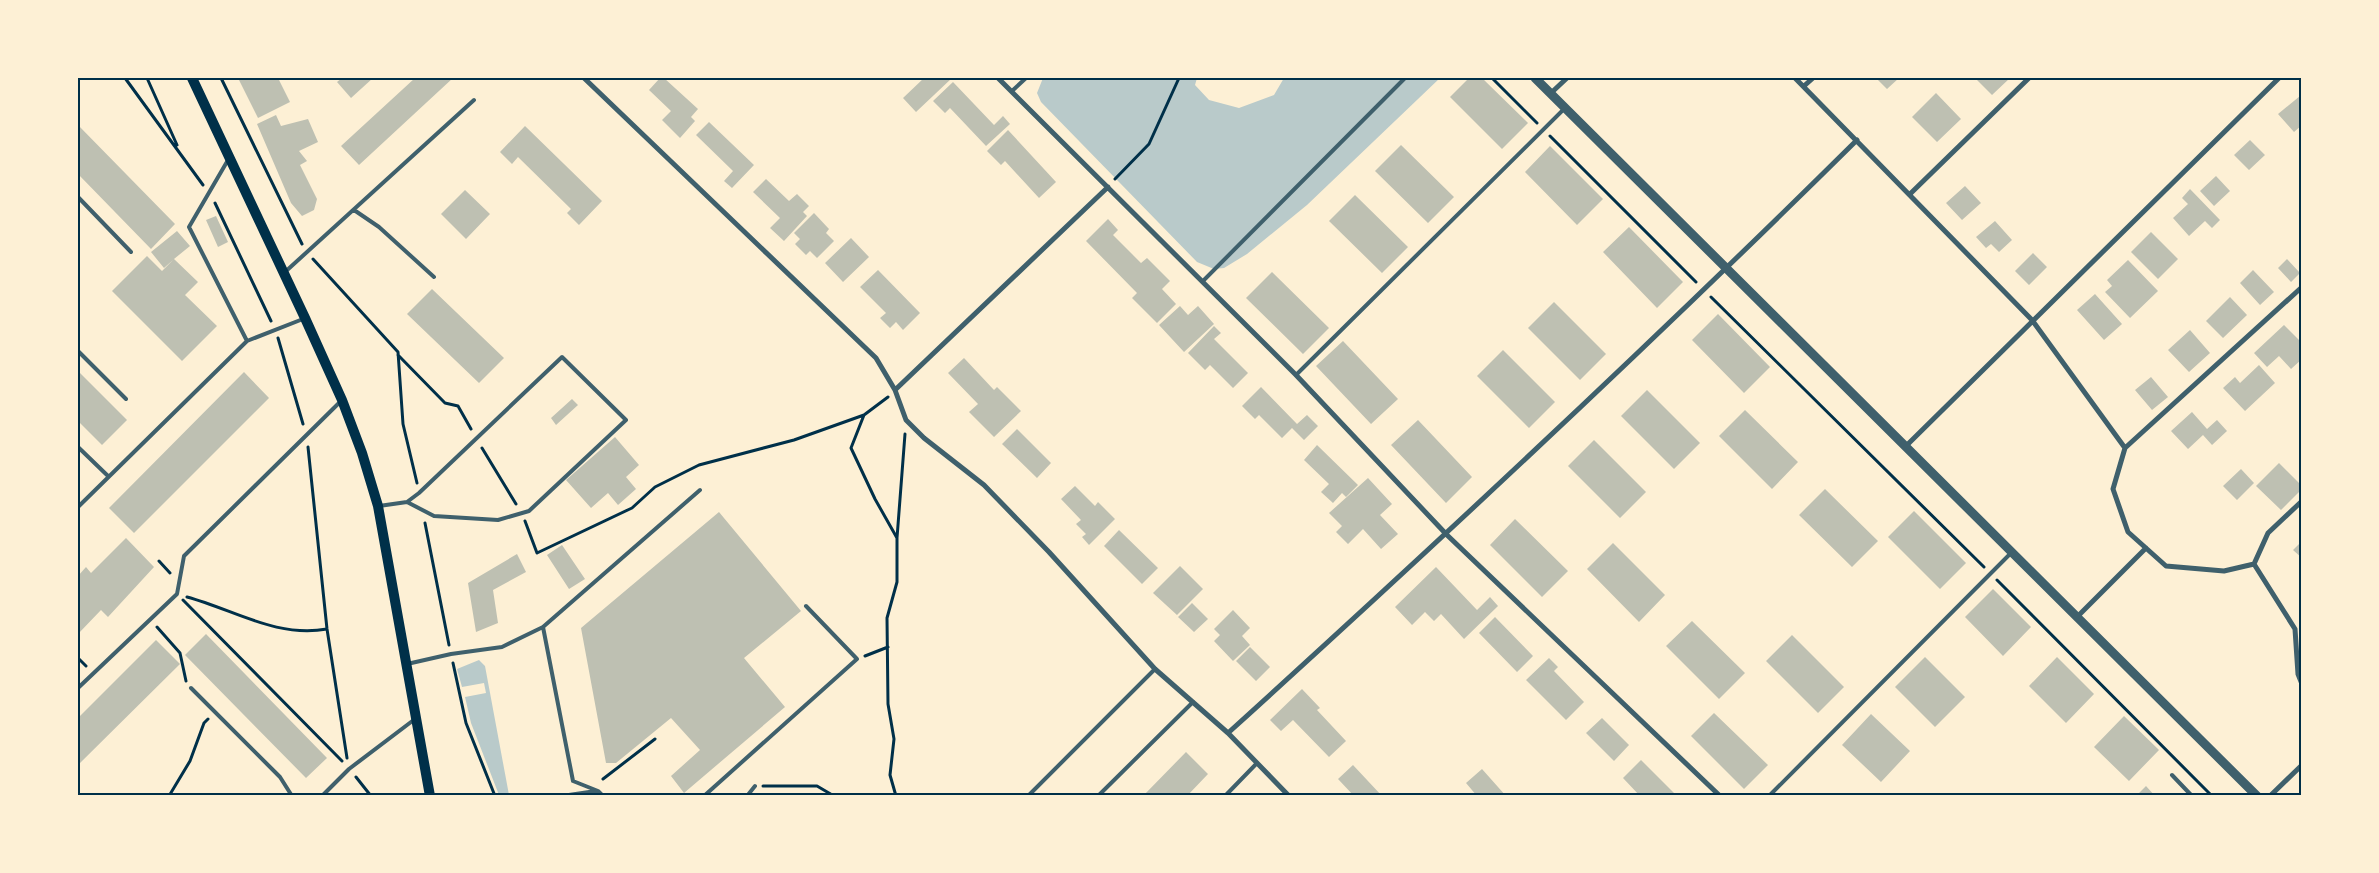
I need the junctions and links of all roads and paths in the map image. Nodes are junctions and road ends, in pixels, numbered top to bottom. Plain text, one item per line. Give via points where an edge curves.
1 (125, 78) edge
2 (147, 78) edge
3 (192, 78) edge
4 (221, 78) edge
5 (584, 78) edge
6 (998, 78) edge
7 (1026, 78) edge
8 (1179, 78) edge
9 (1405, 78) edge
10 (1492, 78) edge
11 (1535, 78) edge
12 (1567, 78) edge
13 (1795, 78) edge
14 (1813, 78) edge
15 (2029, 78) edge
16 (2280, 78) edge
17 (1804, 86) junction
18 (1012, 91) junction
19 (1551, 93) junction
20 (474, 100) dead end
21 (1565, 108) junction
22 (1544, 129) junction
23 (1857, 140) junction
24 (180, 151) junction
25 (230, 158) junction
26 (1108, 187) junction
27 (209, 194) junction
28 (1910, 194) junction
29 (78, 197) edge
30 (354, 210) junction
31 (131, 252) dead end
32 (306, 252) junction
33 (1727, 269) junction
34 (284, 272) junction
35 (434, 277) dead end
36 (1202, 281) junction
37 (1696, 282) dead end
38 (2302, 287) edge
39 (1714, 300) dead end
40 (306, 318) junction
41 (2032, 320) junction
42 (276, 330) junction
43 (247, 341) junction
44 (78, 351) edge
45 (398, 355) dead end
46 (1296, 375) junction
47 (895, 390) junction
48 (126, 399) dead end
49 (342, 400) junction
50 (864, 415) junction
51 (906, 420) junction
52 (307, 436) junction
53 (477, 439) junction
54 (1906, 446) junction
55 (78, 447) edge
56 (2126, 448) junction
57 (108, 476) junction
58 (700, 490) dead end
59 (2302, 500) edge
60 (407, 502) junction
61 (378, 506) junction
62 (78, 507) edge
63 (522, 513) junction
64 (1447, 535) junction
65 (897, 538) junction
66 (2146, 548) junction
67 (2012, 552) junction
68 (1980, 563) dead end
69 (2254, 564) junction
70 (1997, 580) dead end
71 (177, 594) junction
72 (806, 606) dead end
73 (2077, 617) junction
74 (150, 619) junction
75 (543, 627) junction
76 (327, 629) junction
77 (888, 648) junction
78 (857, 659) junction
79 (407, 664) junction
80 (1155, 670) junction
81 (2302, 684) edge
82 (78, 688) edge
83 (191, 688) joint
84 (1193, 702) junction
85 (215, 711) junction
86 (417, 717) junction
87 (1228, 733) junction
88 (655, 739) dead end
89 (1257, 764) junction
90 (2302, 765) edge
91 (349, 769) junction
92 (2172, 775) dead end
93 (602, 779) dead end
94 (755, 786) joint
95 (598, 791) junction
96 (169, 796) edge
97 (292, 796) edge
98 (322, 796) edge
99 (371, 796) edge
100 (430, 796) edge
101 (562, 796) edge
102 (602, 796) edge
103 (704, 796) edge
104 (746, 796) edge
105 (834, 796) edge
106 (896, 796) edge
107 (1028, 796) edge
108 (1098, 796) edge
109 (1224, 796) edge
110 (1289, 796) edge
111 (1720, 796) edge
112 (1769, 796) edge
113 (2192, 796) edge
114 (2212, 796) edge
115 (2256, 796) edge
116 (2270, 796) edge

1 - 24 path
2 - 24 path
3 - 25 main road
4 - 32 path
5 - 47 street via 876,358
6 - 18 street
7 - 18 lane
8 - 26 path via 1149,144
9 - 36 lane
10 - 22 path
11 - 19 street
12 - 19 street
13 - 17 street
14 - 17 street
15 - 28 street
16 - 41 street
17 - 23 street
18 - 26 street
19 - 21 street
20 - 30 lane
21 - 22 lane
21 - 33 street
22 - 37 path
22 - 46 lane
23 - 28 street
23 - 33 street
24 - 27 path
25 - 27 lane
25 - 34 main road
26 - 36 street
26 - 47 street
27 - 42 path
27 - 43 lane via 189,227
28 - 41 street
29 - 31 lane
30 - 32 lane
30 - 35 lane via 379,227
32 - 34 lane
33 - 54 street
33 - 64 street
34 - 40 main road
36 - 46 street
38 - 56 street
39 - 68 path
40 - 42 lane
40 - 49 main road
41 - 54 street
41 - 56 street
42 - 43 lane
42 - 52 path
43 - 57 lane
44 - 48 lane
45 - 53 path via 445,403 458,406
46 - 64 street
47 - 50 path
47 - 51 street
49 - 52 lane
49 - 61 main road
50 - 63 path via 794,440 699,465 655,487 632,508 537,553
50 - 65 path via 851,448
51 - 65 path
51 - 80 street via 984,485
52 - 71 lane via 184,556
52 - 76 path
53 - 60 lane
53 - 63 path
53 - 63 lane via 562,357 626,420 529,511
54 - 67 street
55 - 57 lane
56 - 66 street via 2113,489 2128,532
57 - 62 lane
58 - 75 lane
59 - 69 street via 2268,533
60 - 61 lane
60 - 63 lane via 434,516 498,520
61 - 79 main road
64 - 87 street
64 - 111 street
65 - 77 path via 897,582 886,618
66 - 69 street via 2166,566 2224,571
66 - 73 street
67 - 73 street
67 - 112 lane
69 - 81 street via 2295,629 2298,674
70 - 114 path
71 - 74 lane
71 - 76 path via 219,606 260,624 306,633
71 - 91 path
72 - 78 lane
73 - 115 street
74 - 82 lane
74 - 83 path via 178,648 184,664 184,676
75 - 79 lane via 502,647
75 - 95 lane via 573,781
76 - 91 path
77 - 78 path
77 - 106 path via 888,704 894,739 890,775
78 - 103 lane
79 - 86 main road
80 - 84 street
80 - 107 lane
83 - 85 lane
84 - 87 street
84 - 108 lane
85 - 96 path via 204,723 190,761
85 - 97 lane via 280,777
86 - 91 lane
86 - 100 main road
87 - 89 street
88 - 93 path
89 - 109 lane
89 - 110 street
90 - 116 street
91 - 98 lane
91 - 99 path
92 - 113 lane
94 - 104 lane
94 - 105 path via 817,786
95 - 101 lane
95 - 102 lane

